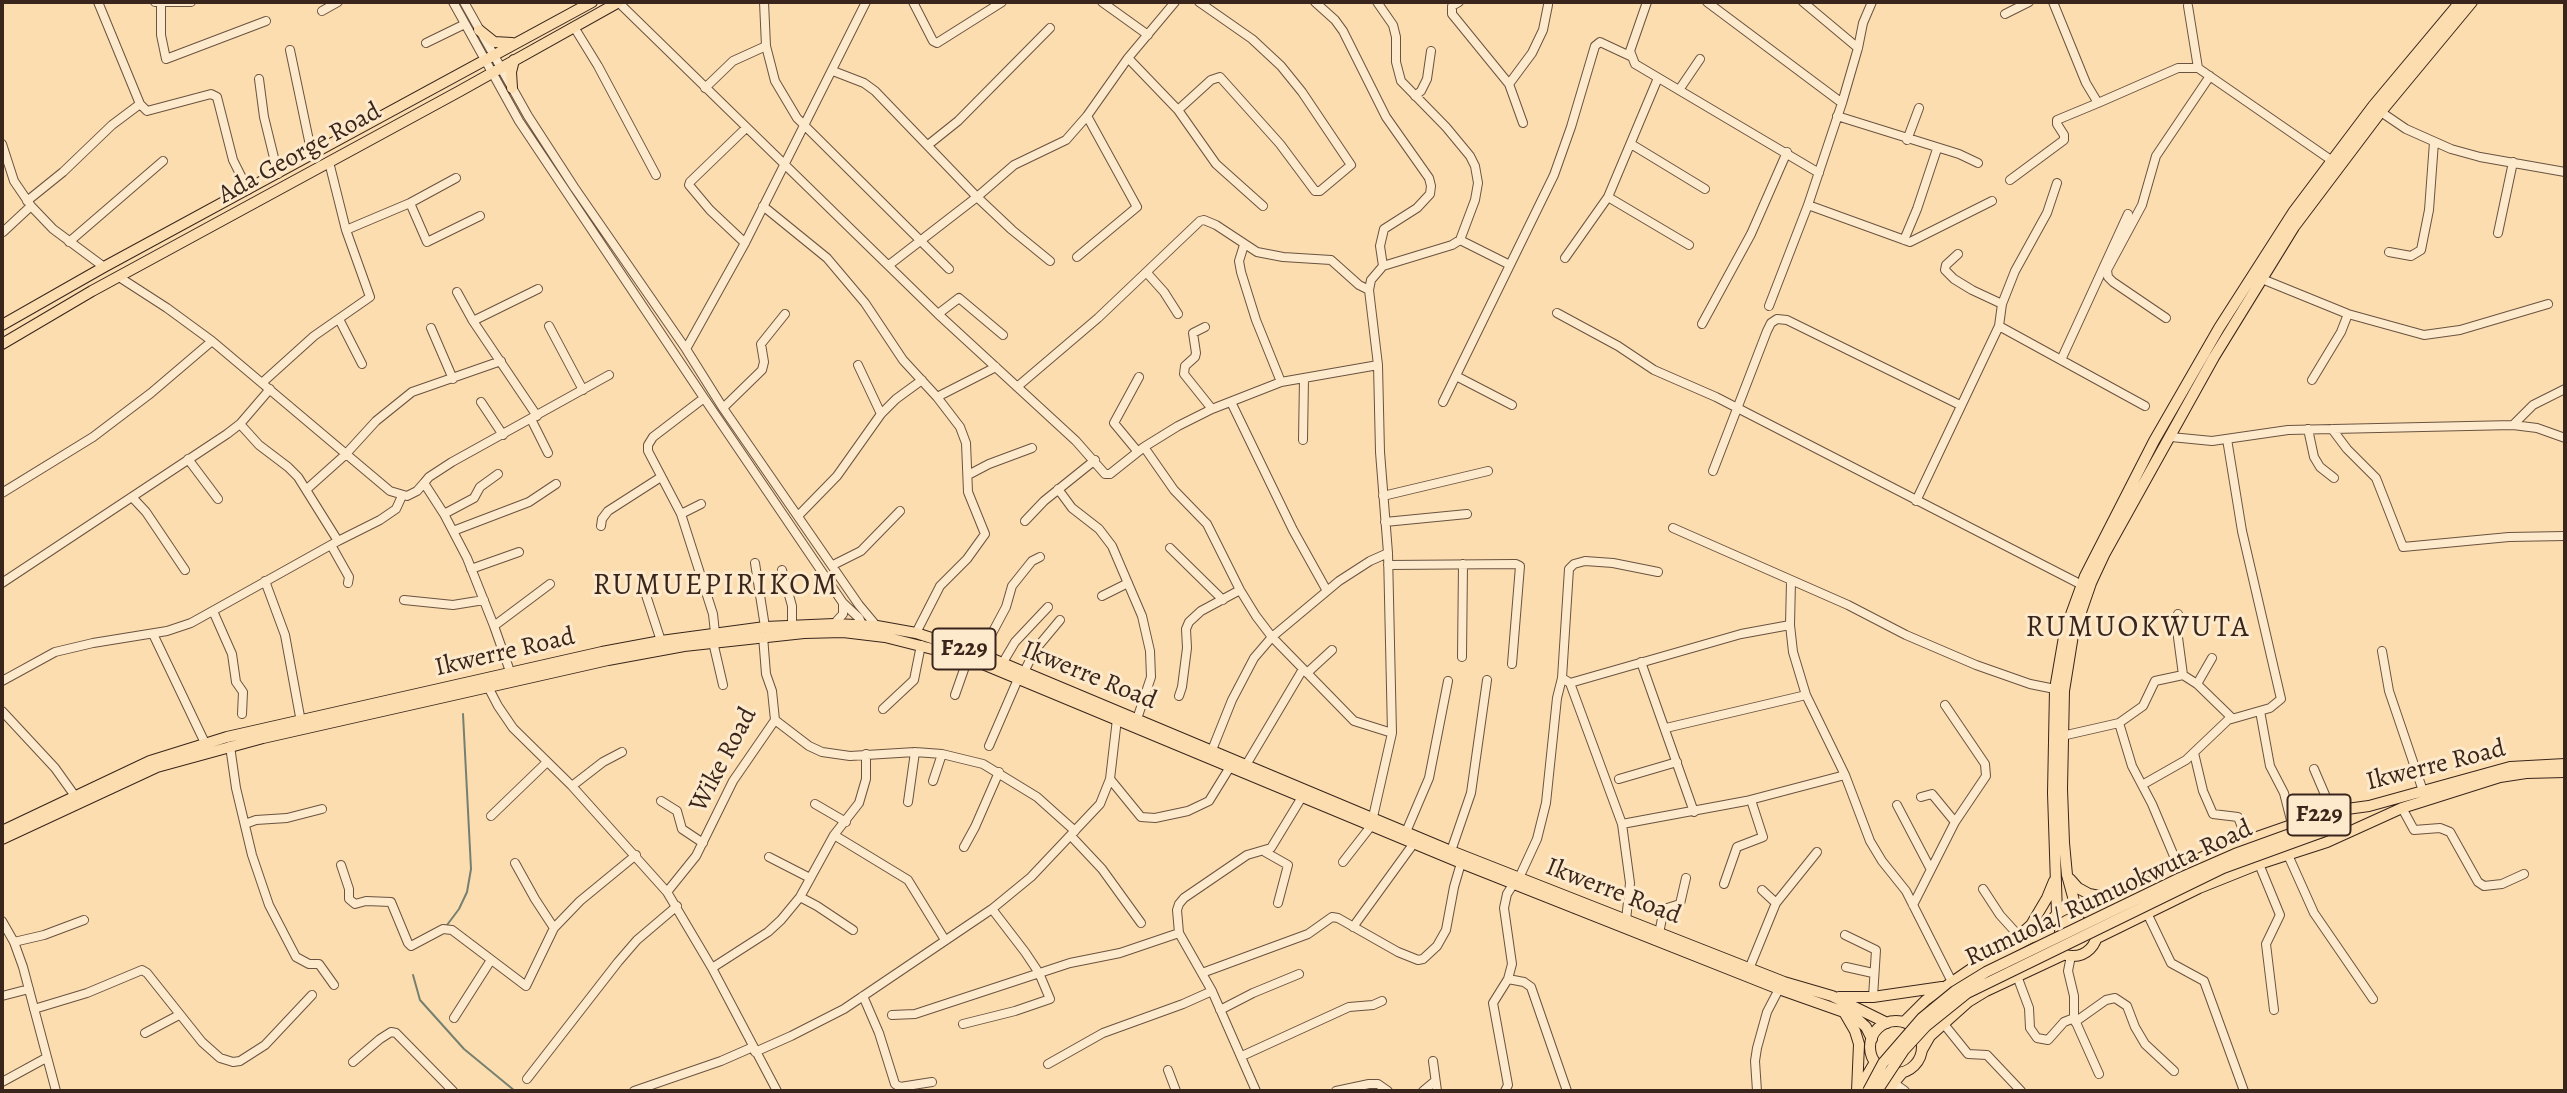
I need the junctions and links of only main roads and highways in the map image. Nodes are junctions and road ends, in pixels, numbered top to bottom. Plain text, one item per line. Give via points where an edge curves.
1 (592, 2) edge
2 (618, 2) edge
3 (2460, 2) edge
4 (2472, 2) edge
5 (480, 30) road end
6 (516, 42) junction
7 (514, 60) junction
8 (512, 88) road end
9 (2377, 110) junction
10 (2, 326) edge
11 (2, 344) edge
12 (861, 626) junction
13 (764, 631) junction
14 (714, 638) junction
15 (1021, 676) junction
16 (512, 678) junction
17 (486, 683) junction
18 (2059, 690) junction
19 (2565, 764) edge
20 (2565, 772) edge
21 (1328, 804) junction
22 (2331, 820) junction
23 (2373, 820) junction
24 (1372, 822) junction
25 (2, 831) edge
26 (2, 838) edge
27 (2056, 870) junction
28 (2067, 875) junction
29 (1516, 881) junction
30 (2123, 896) junction
31 (2076, 908) junction
32 (2087, 913) junction
33 (2057, 914) junction
34 (2049, 932) junction
35 (2097, 938) junction
36 (1997, 956) junction
37 (2067, 956) junction
38 (1947, 985) junction
39 (1832, 996) junction
40 (1844, 1012) junction
41 (1904, 1022) junction
42 (1886, 1023) junction
43 (1872, 1039) junction
44 (1922, 1050) junction
45 (1875, 1062) junction
46 (1903, 1072) junction
47 (1891, 1087) edge
48 (1858, 1091) edge
49 (1868, 1091) edge
50 (1877, 1091) edge

1 - 6 main road, Ada George Road
2 - 7 main road, Ada George Road
3 - 9 main road
4 - 9 main road
5 - 6 main road via 494,42
6 - 10 main road, Ada George Road
7 - 8 main road
7 - 11 main road, Ada George Road
9 - 18 main road via 2294,227 2214,357 2105,553 2073,635
9 - 18 main road via 2331,160 2294,211 2154,441 2082,585 2065,631
12 - 13 main road, Ikwerre Road / F229 via 792,625
12 - 13 main road, Ikwerre Road / F229 via 843,632
12 - 15 main road, Ikwerre Road / F229 via 884,637 968,657
12 - 15 main road, Ikwerre Road / F229 via 916,634 981,654
13 - 14 main road, Ikwerre Road / F229
14 - 16 main road, Ikwerre Road / F229
14 - 16 main road, Ikwerre Road / F229 via 661,641
15 - 21 main road, Ikwerre Road / F229 via 1138,719
15 - 21 main road, Ikwerre Road / F229 via 1230,767
16 - 17 main road, Ikwerre Road / F229
17 - 25 main road, Ikwerre Road / F229 via 205,743 150,761
17 - 26 main road, Ikwerre Road / F229 via 157,767
18 - 27 main road via 2053,780
18 - 28 main road
19 - 22 main road, Ikwerre Road / F229 via 2510,767
20 - 23 main road, Ikwerre Road / F229 via 2500,778
21 - 24 main road, Ikwerre Road / F229
22 - 23 main road
22 - 30 main road, F229 via 2292,824 2211,853
22 - 49 main road, Rumuola/ Rumuokwuta Road, bridge via 2191,873 1986,972 1922,1018 1883,1063
22 - 50 main road, Rumuola/ Rumuokwuta Road, bridge via 1967,992 1911,1042
23 - 35 main road, Ikwerre Road / F229 via 2327,842 2199,888
24 - 29 main road, Ikwerre Road / F229 via 1406,832
24 - 29 main road, Ikwerre Road / F229 via 1461,863
27 - 33 main road
27 - 36 main road via 2040,912
28 - 30 main road via 2089,894
28 - 31 main road
29 - 39 main road, Ikwerre Road / F229
29 - 40 main road, Ikwerre Road / F229
30 - 32 main road, F229
31 - 32 main road
31 - 33 main road
32 - 35 main road via 2096,923
33 - 34 main road
34 - 36 main road
34 - 37 main road via 2054,946
35 - 37 main road via 2085,953
36 - 38 main road
37 - 44 main road via 1968,1002 1942,1023
38 - 39 main road via 1873,997
38 - 41 main road
39 - 42 main road, Ikwerre Road / F229
40 - 43 main road, Ikwerre Road / F229 via 1860,1022
40 - 48 main road via 1859,1044
41 - 42 main road, F229
41 - 44 main road via 1917,1032
42 - 43 main road
43 - 45 main road
44 - 46 main road via 1917,1063
45 - 46 main road via 1889,1072
45 - 48 main road
46 - 47 main road

